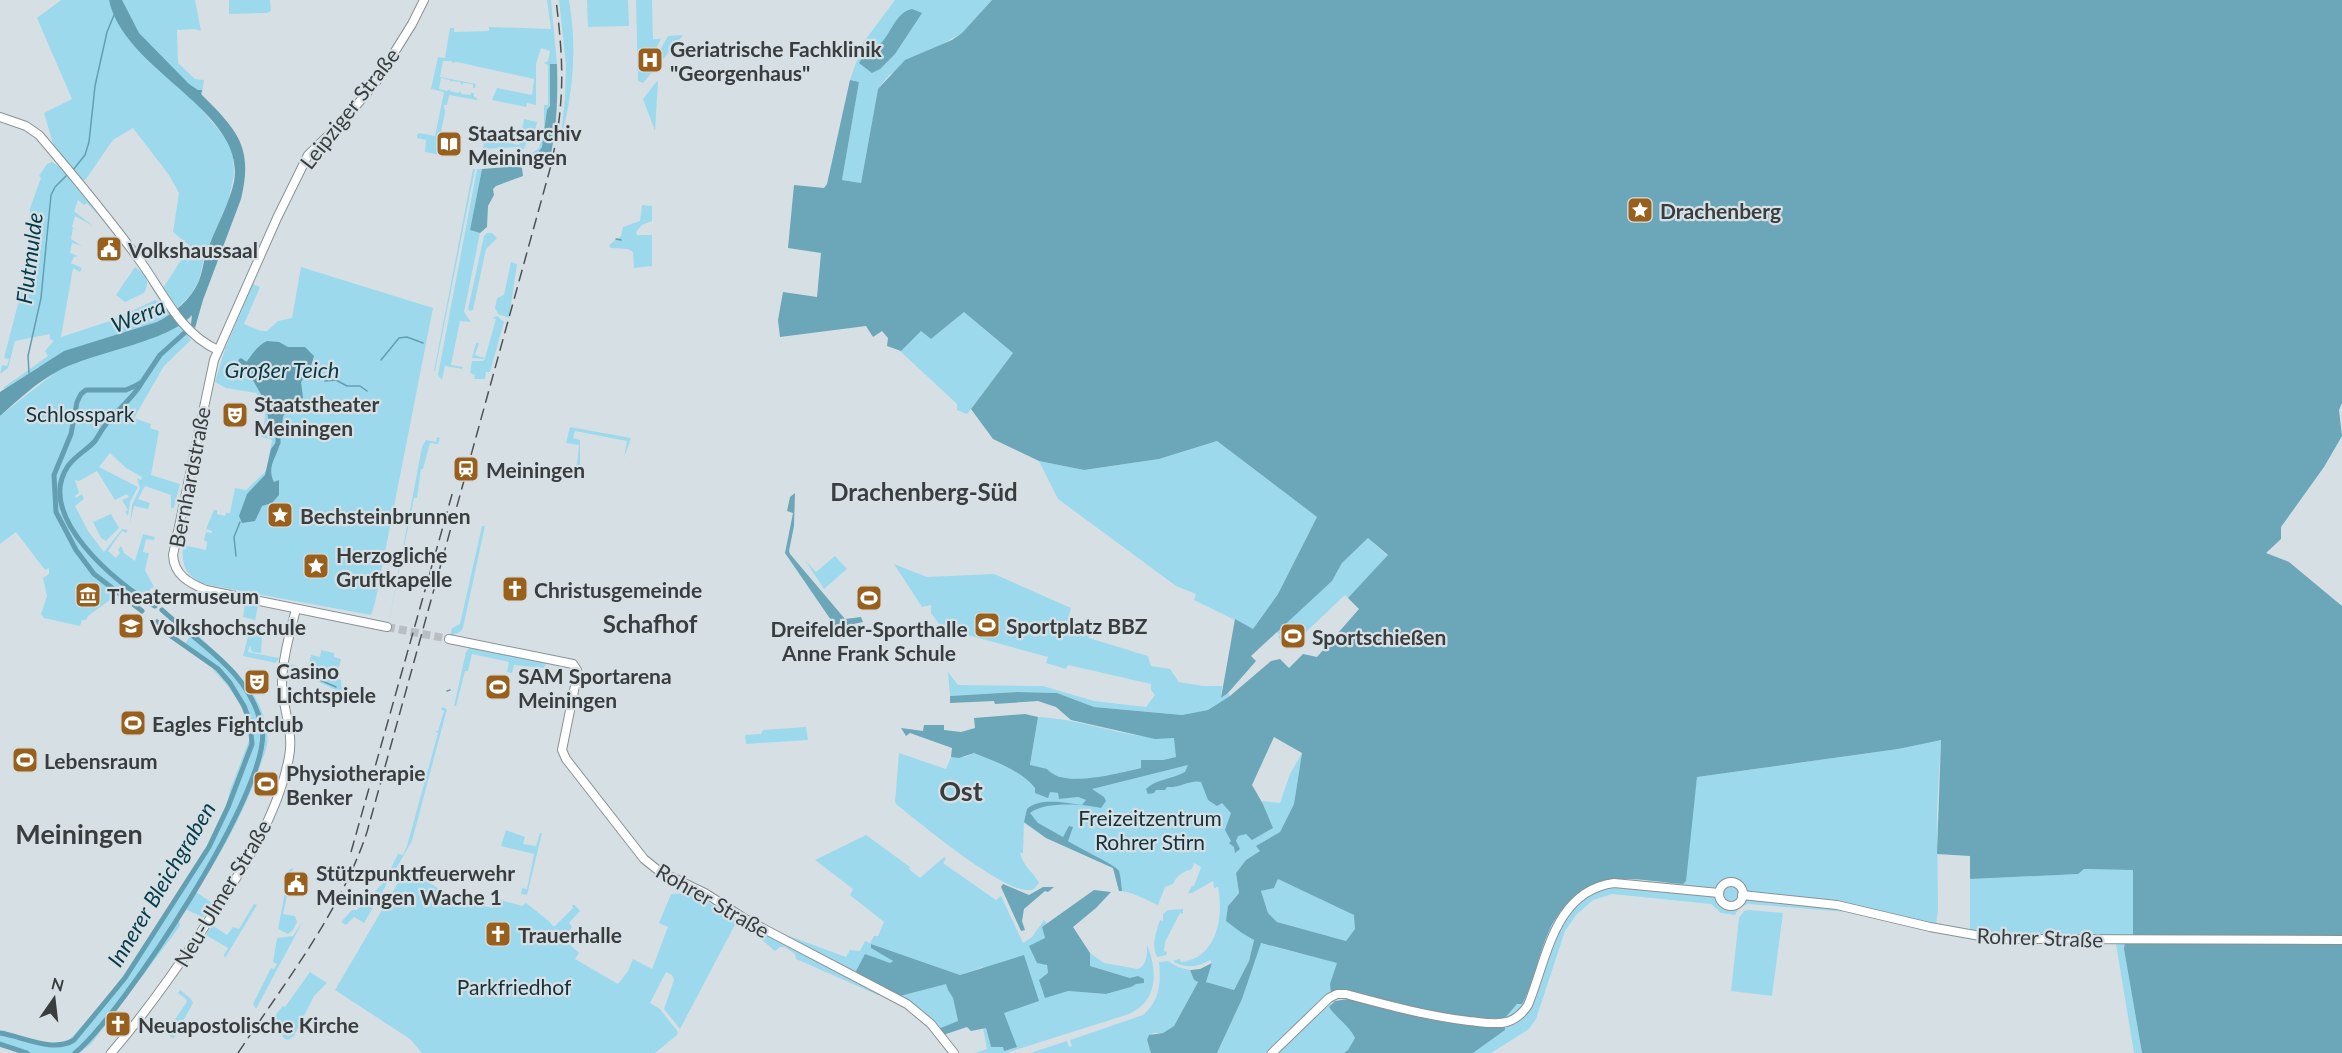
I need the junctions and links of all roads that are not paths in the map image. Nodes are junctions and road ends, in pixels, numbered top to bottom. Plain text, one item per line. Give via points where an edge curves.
1 (424, 0) edge
2 (0, 117) edge
3 (218, 350) junction
4 (296, 609) junction
5 (387, 627) tunnel mouth
6 (449, 639) tunnel mouth
7 (1719, 893) junction
8 (1743, 895) junction
9 (2342, 940) edge
10 (111, 1053) edge
11 (954, 1053) edge
12 (1272, 1053) edge

1 - 3 main road, Leipziger Straße via 376,82 304,160
2 - 3 main road via 32,129 139,259 192,333
3 - 4 main road, Bernhardstraße via 176,535 176,569 184,579 206,590
4 - 5 main road
4 - 10 main road, Neu-Ulmer Straße via 282,684 291,750 278,795 244,864 211,918
6 - 11 main road, Rohrer Straße via 573,664 577,676 562,750 644,859 745,919 907,1004 931,1024
7 - 8 main road via 1721,901 1730,906
7 - 8 main road via 1722,885 1731,882 1739,886
7 - 12 main road via 1614,883 1582,895 1556,927 1528,1005 1518,1017 1507,1022 1420,1014 1337,994
8 - 9 main road, Rohrer Straße via 1837,905 1997,939

